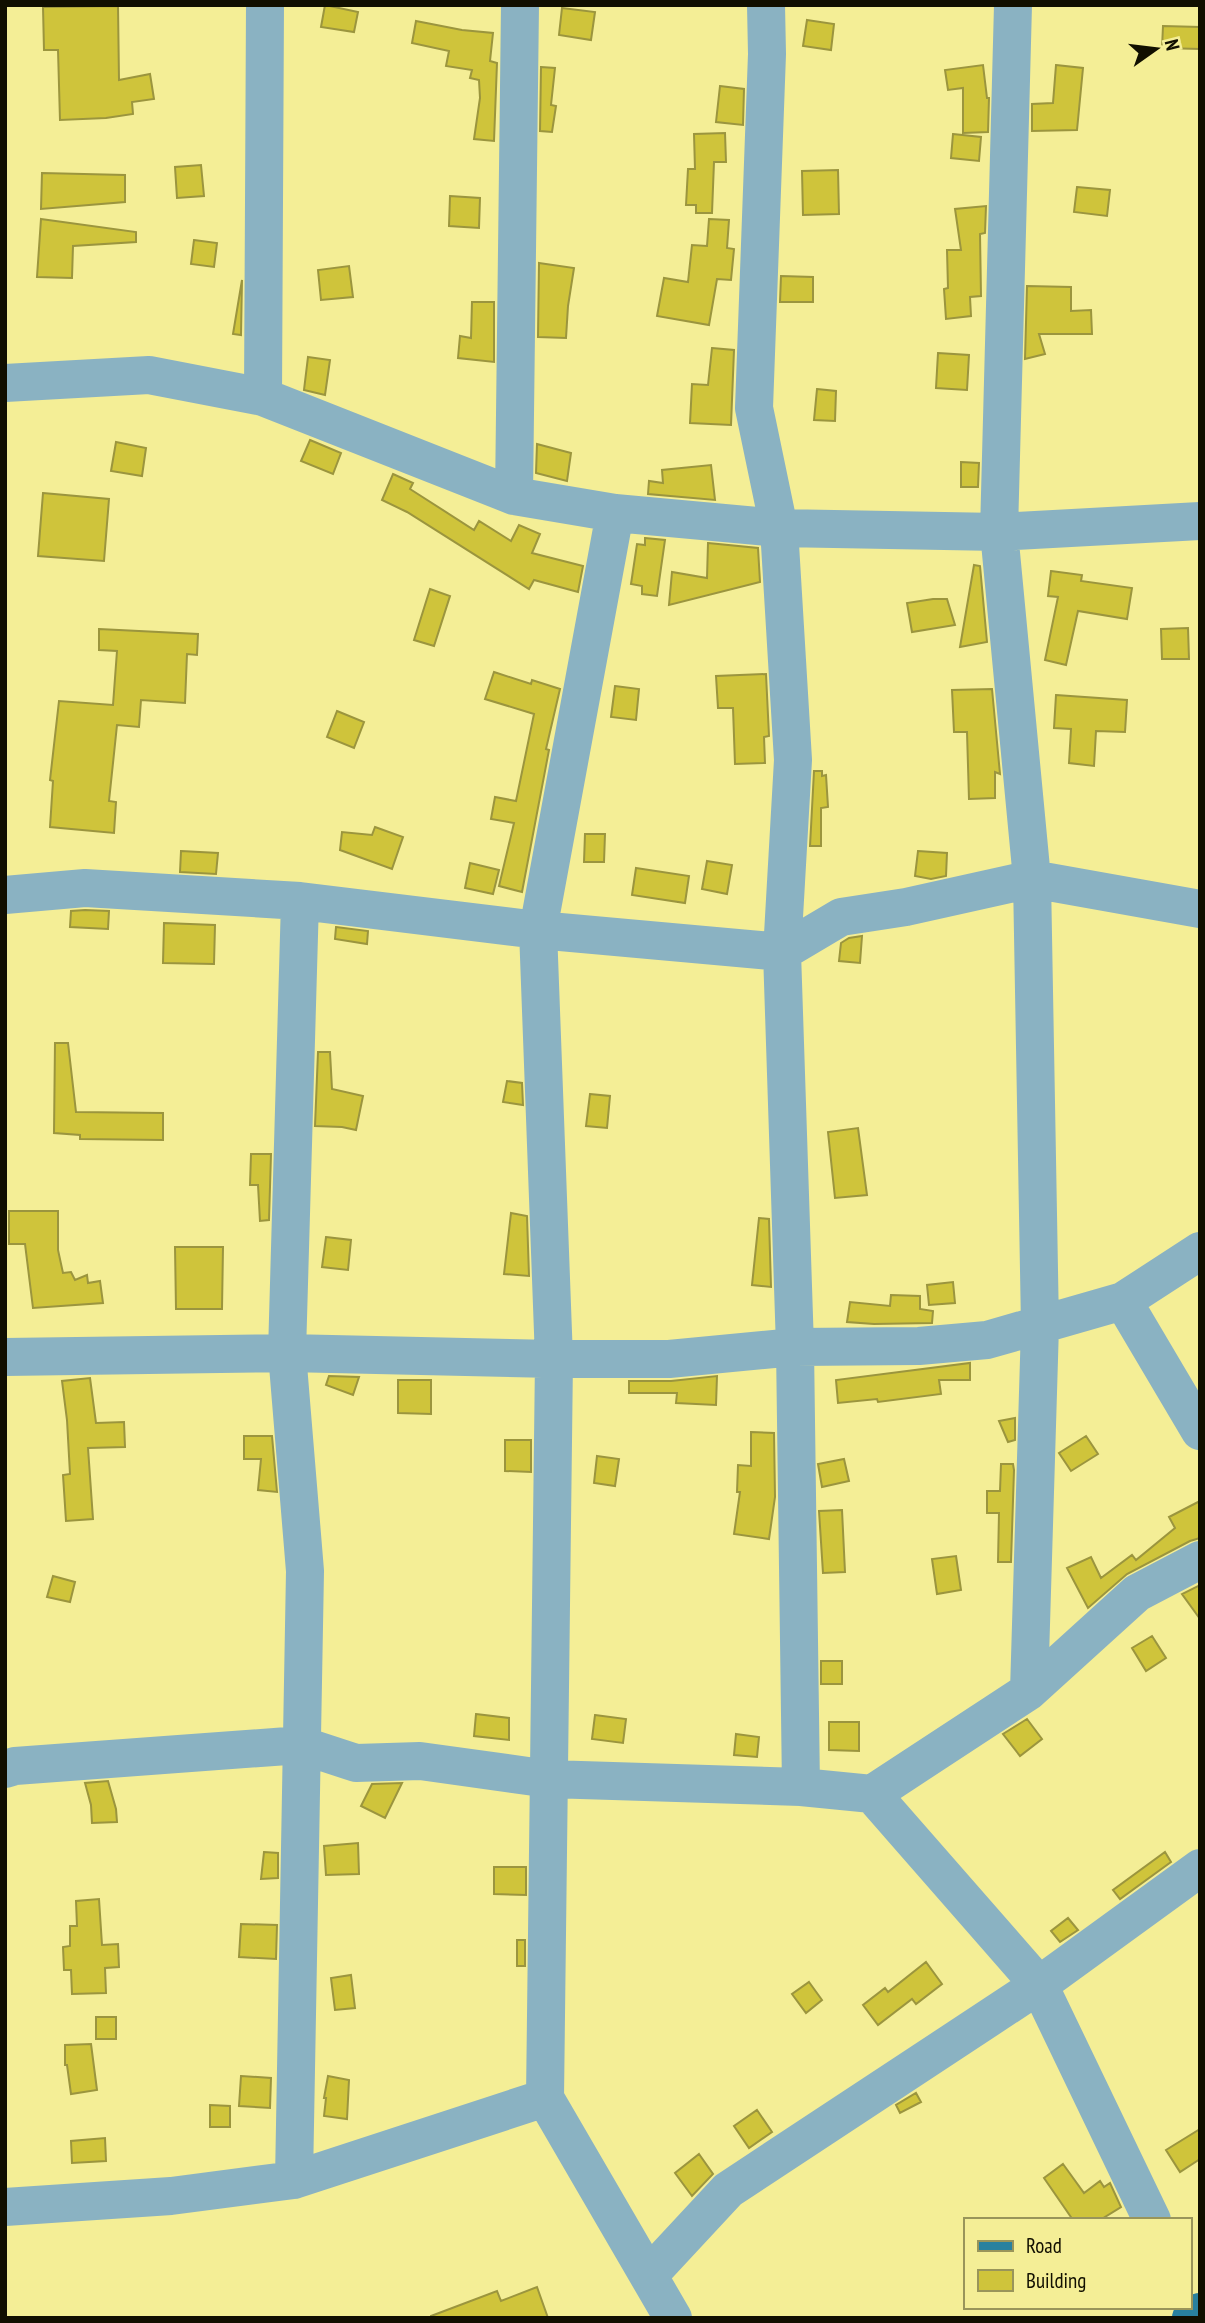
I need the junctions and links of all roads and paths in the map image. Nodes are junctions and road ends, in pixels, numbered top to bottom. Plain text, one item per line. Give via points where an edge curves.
1 (265, 5) edge
2 (520, 5) edge
3 (766, 5) edge
4 (1013, 5) edge
5 (5, 383) edge
6 (263, 397) junction
7 (514, 496) junction
8 (615, 513) junction
9 (1200, 521) edge
10 (779, 528) junction
11 (999, 531) junction
12 (1032, 879) junction
13 (5, 895) edge
14 (300, 901) junction
15 (1200, 909) edge
16 (538, 930) junction
17 (782, 952) junction
18 (1200, 1251) edge
19 (1123, 1301) junction
20 (1040, 1326) junction
21 (795, 1347) junction
22 (286, 1353) junction
23 (5, 1357) edge
24 (554, 1359) junction
25 (1200, 1431) edge
26 (1200, 1560) edge
27 (1029, 1691) junction
28 (301, 1745) junction
29 (5, 1769) edge
30 (549, 1779) junction
31 (801, 1787) junction
32 (872, 1794) junction
33 (1200, 1868) edge
34 (1039, 1984) junction
35 (545, 2098) junction
36 (294, 2180) junction
37 (5, 2207) edge
38 (1151, 2218) edge
39 (649, 2276) junction
40 (673, 2318) edge

1 - 6 street
2 - 7 street
3 - 10 street via 754,408
4 - 11 street
5 - 6 street via 149,375
6 - 7 street
7 - 8 street
8 - 10 street
8 - 16 street
9 - 11 street
10 - 11 street
10 - 17 street via 793,760
11 - 12 street
12 - 15 street
12 - 17 street via 841,917
12 - 20 street
13 - 14 street via 85,888
14 - 16 street
14 - 22 street
16 - 17 street
16 - 24 street
17 - 21 street
18 - 19 street
19 - 20 street
19 - 25 street
20 - 21 street via 987,1340 919,1346
20 - 27 street
21 - 24 street via 669,1359
21 - 31 street
22 - 23 street
22 - 24 street
22 - 28 street via 305,1571
24 - 30 street
26 - 27 street via 1137,1593
27 - 32 street
28 - 29 street
28 - 30 street via 356,1763 420,1761
28 - 36 street
30 - 31 street
30 - 35 street
31 - 32 street
32 - 34 street
33 - 34 street
34 - 38 street
34 - 39 street via 728,2190
35 - 36 street
35 - 39 street
36 - 37 street via 171,2196
39 - 40 street

